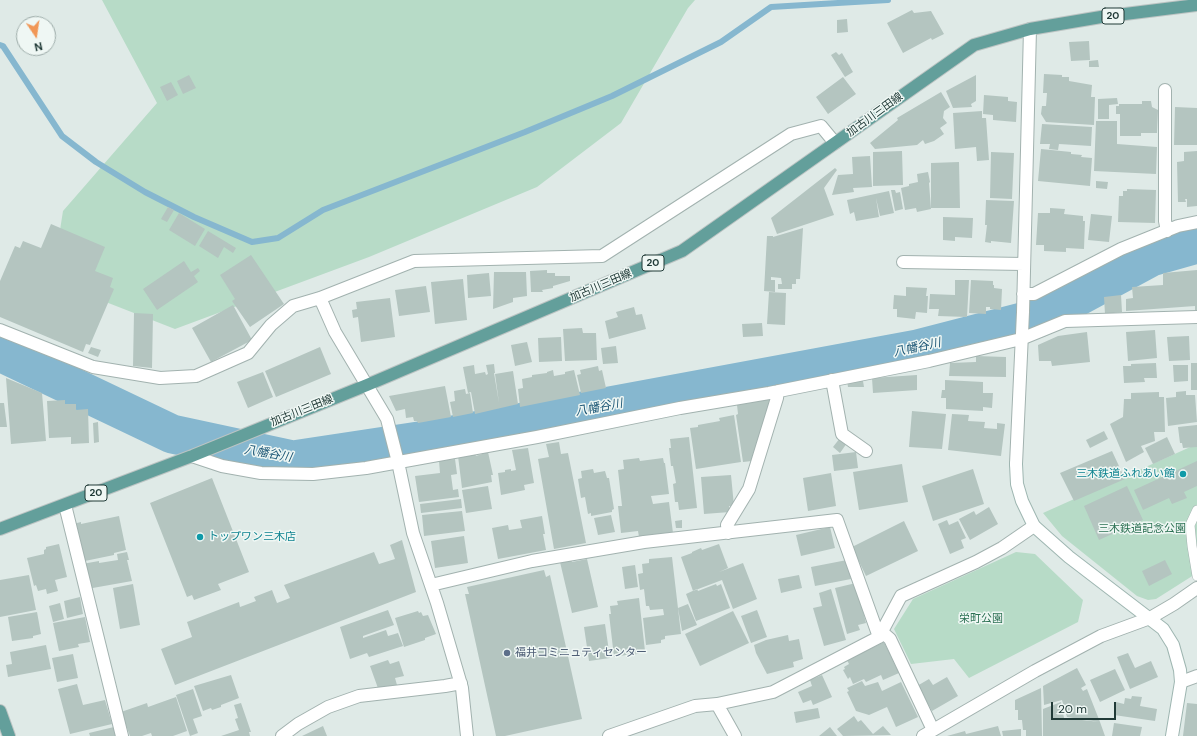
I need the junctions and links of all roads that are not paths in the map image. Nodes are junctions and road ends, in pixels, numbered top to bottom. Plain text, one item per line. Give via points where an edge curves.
1 (1192, 0) edge
2 (1197, 4) edge
3 (1030, 29) junction
4 (1165, 90) dead end
5 (835, 143) junction
6 (1197, 222) edge
7 (1167, 230) junction
8 (903, 262) dead end
9 (1024, 264) junction
10 (1023, 294) junction
11 (320, 298) junction
12 (1197, 317) edge
13 (0, 330) edge
14 (1021, 339) junction
15 (832, 380) junction
16 (367, 385) junction
17 (778, 391) junction
18 (866, 451) dead end
19 (192, 456) junction
20 (398, 462) junction
21 (65, 505) junction
22 (1197, 510) edge
23 (1034, 526) junction
24 (0, 529) edge
25 (728, 533) junction
26 (1197, 576) edge
27 (431, 585) junction
28 (1197, 588) edge
29 (1150, 618) junction
30 (881, 635) junction
31 (1197, 676) edge
32 (1180, 682) junction
33 (461, 683) junction
34 (717, 704) junction
35 (0, 711) edge
36 (927, 734) edge
37 (9, 736) edge
38 (122, 736) edge
39 (282, 736) edge
40 (467, 736) edge
41 (609, 736) edge
42 (735, 736) edge
43 (1172, 736) edge

1 - 2 street
2 - 3 main road, 加古川三田線 / 20
3 - 5 main road, 加古川三田線 / 20 via 974,46
3 - 9 street
4 - 7 street
5 - 11 street via 821,126 791,134 602,256 414,261
5 - 16 main road, 加古川三田線 / 20 via 682,251
6 - 7 street
7 - 10 street via 1121,249 1034,294
8 - 9 street
9 - 10 street
10 - 14 street
11 - 13 street via 293,306 270,325 248,353 196,376 160,378 93,367
11 - 16 street via 335,332
12 - 14 street via 1065,321
14 - 15 street
14 - 23 street via 1017,484
15 - 17 street
15 - 18 street via 842,434
16 - 19 main road, 加古川三田線 / 20
16 - 20 street via 387,419
17 - 20 street
17 - 25 street via 749,489 727,525
19 - 20 street via 222,466 261,473 314,474
19 - 21 main road, 加古川三田線 / 20
20 - 27 street via 413,533
21 - 24 main road, 加古川三田線 / 20
21 - 38 street
22 - 26 lane via 1190,525
23 - 29 street
23 - 30 street via 996,551 901,596
25 - 27 street via 644,542 532,561
25 - 30 street via 837,520
27 - 33 street
28 - 29 street
29 - 32 street via 1163,629 1173,644 1180,670
29 - 36 street via 1101,636 1035,670
30 - 34 street via 773,692
30 - 36 street via 890,640
31 - 32 street
32 - 43 street
33 - 39 street via 359,696 328,707
33 - 40 street
34 - 41 street via 695,706
34 - 42 street
35 - 37 main road

